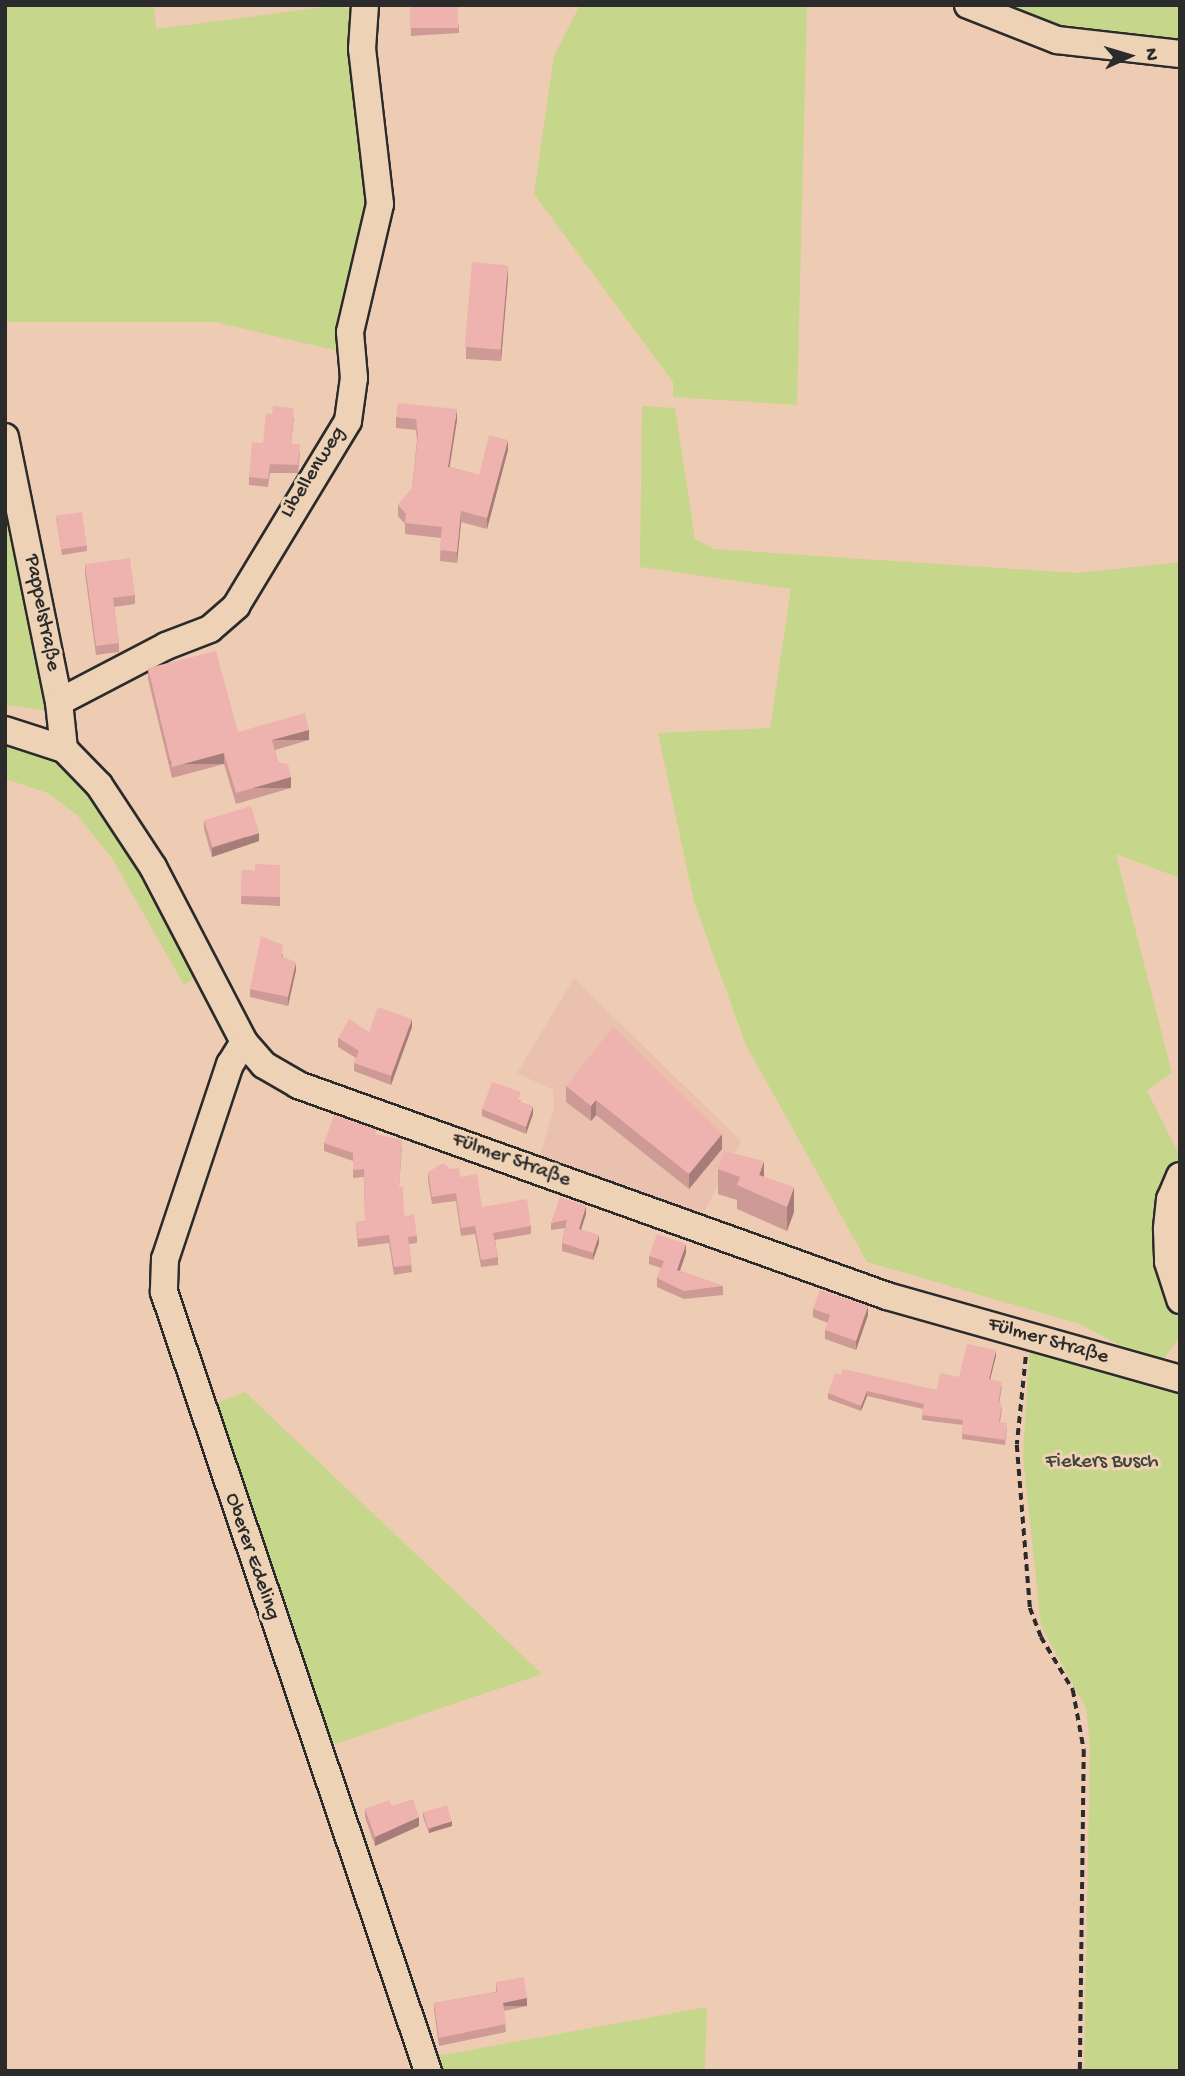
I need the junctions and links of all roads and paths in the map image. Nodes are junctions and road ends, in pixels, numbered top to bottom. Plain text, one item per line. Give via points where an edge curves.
1 (365, 5) edge
2 (968, 5) edge
3 (1180, 54) edge
4 (5, 437) edge
5 (59, 702) junction
6 (5, 730) edge
7 (64, 749) junction
8 (244, 1042) junction
9 (1180, 1176) edge
10 (1180, 1300) edge
11 (1028, 1338) junction
12 (1180, 1379) edge
13 (428, 2071) edge
14 (1080, 2071) edge

1 - 5 street, Libellenweg via 362,50 380,204 350,332 354,378 348,421 236,606 211,629 166,646
2 - 3 street via 1057,40
4 - 5 street, Pappelstraße
5 - 7 street, Pappelstraße
6 - 7 street, Fülmer Straße
7 - 8 street, Fülmer Straße via 99,785 153,867
8 - 11 street, Fülmer Straße via 264,1065 298,1084 887,1296
8 - 13 street, Oberer Edeling via 230,1064 165,1259 164,1292
9 - 10 street via 1170,1199 1167,1230 1168,1262
11 - 12 street, Fülmer Straße
11 - 14 path via 1017,1445 1030,1608 1041,1637 1073,1690 1084,1750

